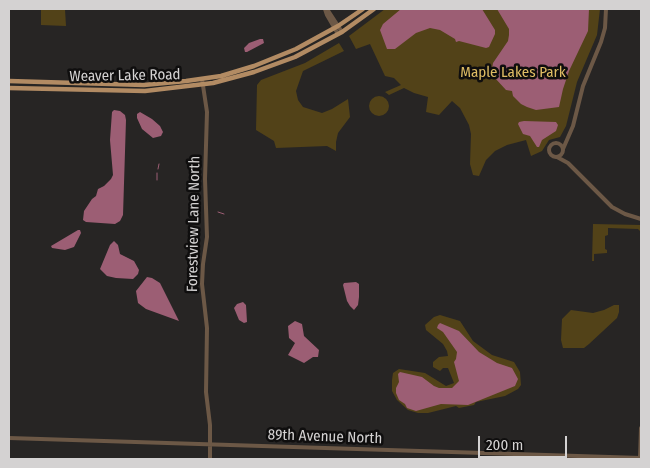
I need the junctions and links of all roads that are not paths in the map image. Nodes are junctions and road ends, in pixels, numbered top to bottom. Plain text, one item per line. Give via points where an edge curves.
1 (326, 9) edge
2 (363, 9) edge
3 (374, 9) edge
4 (606, 9) edge
5 (337, 27) junction
6 (340, 33) junction
7 (202, 79) junction
8 (9, 81) edge
9 (203, 85) junction
10 (9, 88) edge
11 (567, 138) junction
12 (557, 143) junction
13 (562, 151) junction
14 (557, 157) junction
15 (568, 163) junction
16 (641, 219) edge
17 (641, 428) edge
18 (9, 438) edge
19 (210, 444) junction
20 (640, 458) edge
21 (210, 459) edge

1 - 5 street
2 - 5 main road, Weaver Lake Road
3 - 6 main road, Weaver Lake Road
4 - 11 street via 601,42 582,86
5 - 6 street
5 - 7 main road, Weaver Lake Road via 276,58
6 - 9 main road, Weaver Lake Road via 272,66
7 - 8 main road, Weaver Lake Road via 144,85
7 - 9 street, Forestview Lane North
9 - 10 main road, Weaver Lake Road via 145,91
9 - 19 street, Forestview Lane North via 207,112 207,238 202,286 207,320 206,392
11 - 12 street
11 - 13 street
12 - 13 street
12 - 14 street via 548,151
13 - 14 street
13 - 15 street
14 - 15 street
15 - 16 street via 612,207
17 - 20 street
18 - 19 street, 89th Avenue North
19 - 20 street, 89th Avenue North
19 - 21 street, Forestview Lane North

